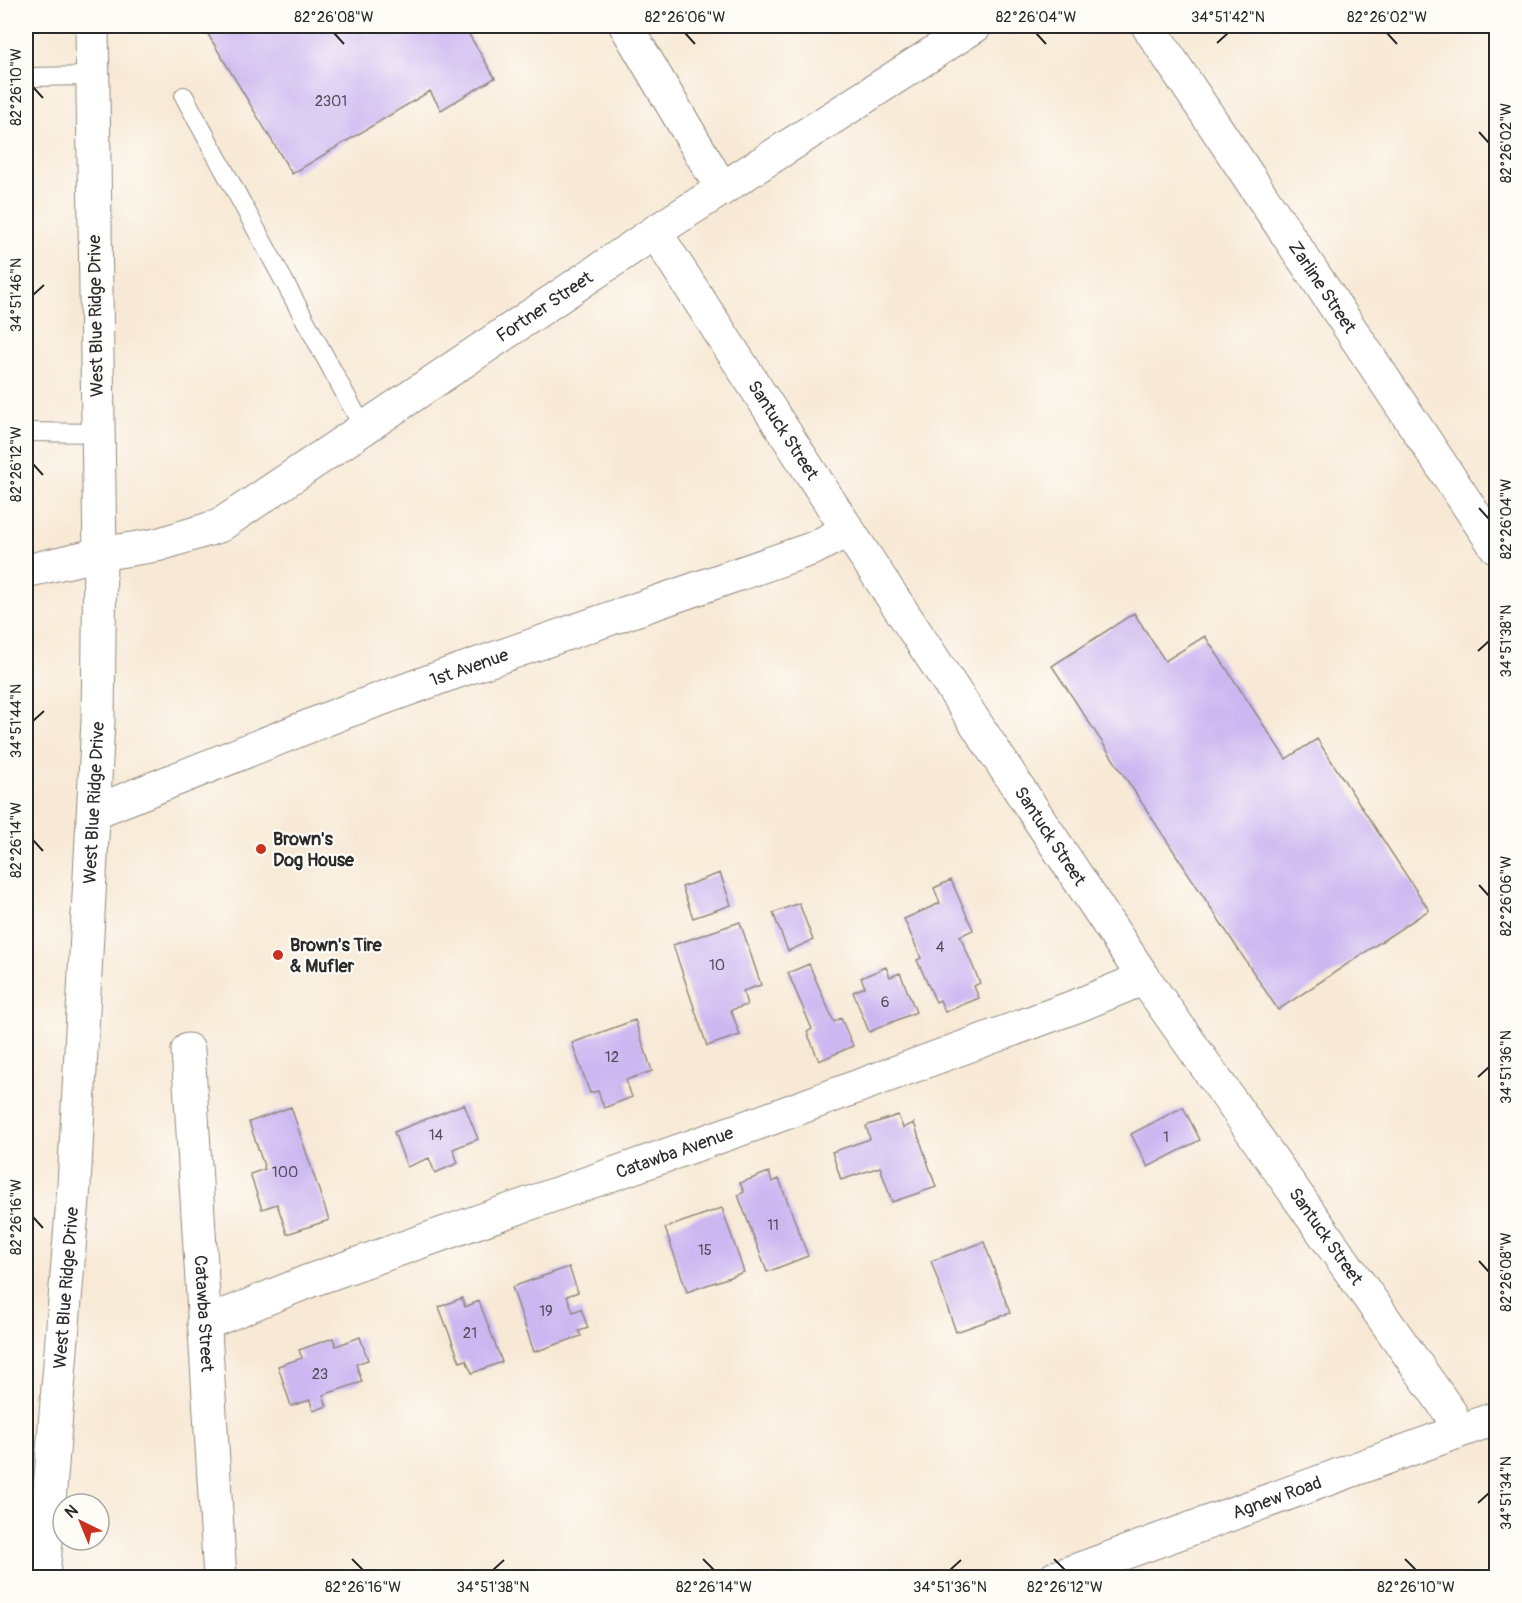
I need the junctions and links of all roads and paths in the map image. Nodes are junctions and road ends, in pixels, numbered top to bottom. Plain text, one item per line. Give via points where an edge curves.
1 (92, 26) edge
2 (626, 26) edge
3 (975, 26) edge
4 (1148, 26) edge
5 (92, 76) junction
6 (26, 77) edge
7 (184, 96) dead end
8 (722, 189) junction
9 (655, 232) junction
10 (364, 429) junction
11 (26, 432) edge
12 (98, 434) junction
13 (848, 530) junction
14 (1497, 547) edge
15 (99, 554) junction
16 (26, 571) edge
17 (94, 812) junction
18 (1144, 978) junction
19 (188, 1050) dead end
20 (204, 1324) junction
21 (1497, 1418) edge
22 (1454, 1433) junction
23 (43, 1578) edge
24 (220, 1578) edge
25 (1055, 1578) edge

1 - 5 street, West Blue Ridge Drive
2 - 8 street
3 - 8 street, Fortner Street
4 - 14 street, Zarline Street
5 - 6 lane
5 - 12 street, West Blue Ridge Drive
7 - 10 lane
8 - 9 street, Fortner Street
9 - 10 street, Fortner Street
9 - 13 street, Santuck Street
10 - 15 street, Fortner Street via 219,526 157,545
11 - 12 lane
12 - 15 street, West Blue Ridge Drive
13 - 17 street, 1st Avenue via 814,548 342,713
13 - 18 street, Santuck Street
15 - 16 street, Fortner Street
15 - 17 street, West Blue Ridge Drive
17 - 23 street, West Blue Ridge Drive via 74,1186
18 - 20 street, Catawba Avenue via 761,1122 309,1281
18 - 22 street, Santuck Street via 1451,1414
19 - 20 street, Catawba Street
20 - 24 street, Catawba Street
21 - 22 street, Agnew Road
22 - 25 street, Agnew Road

